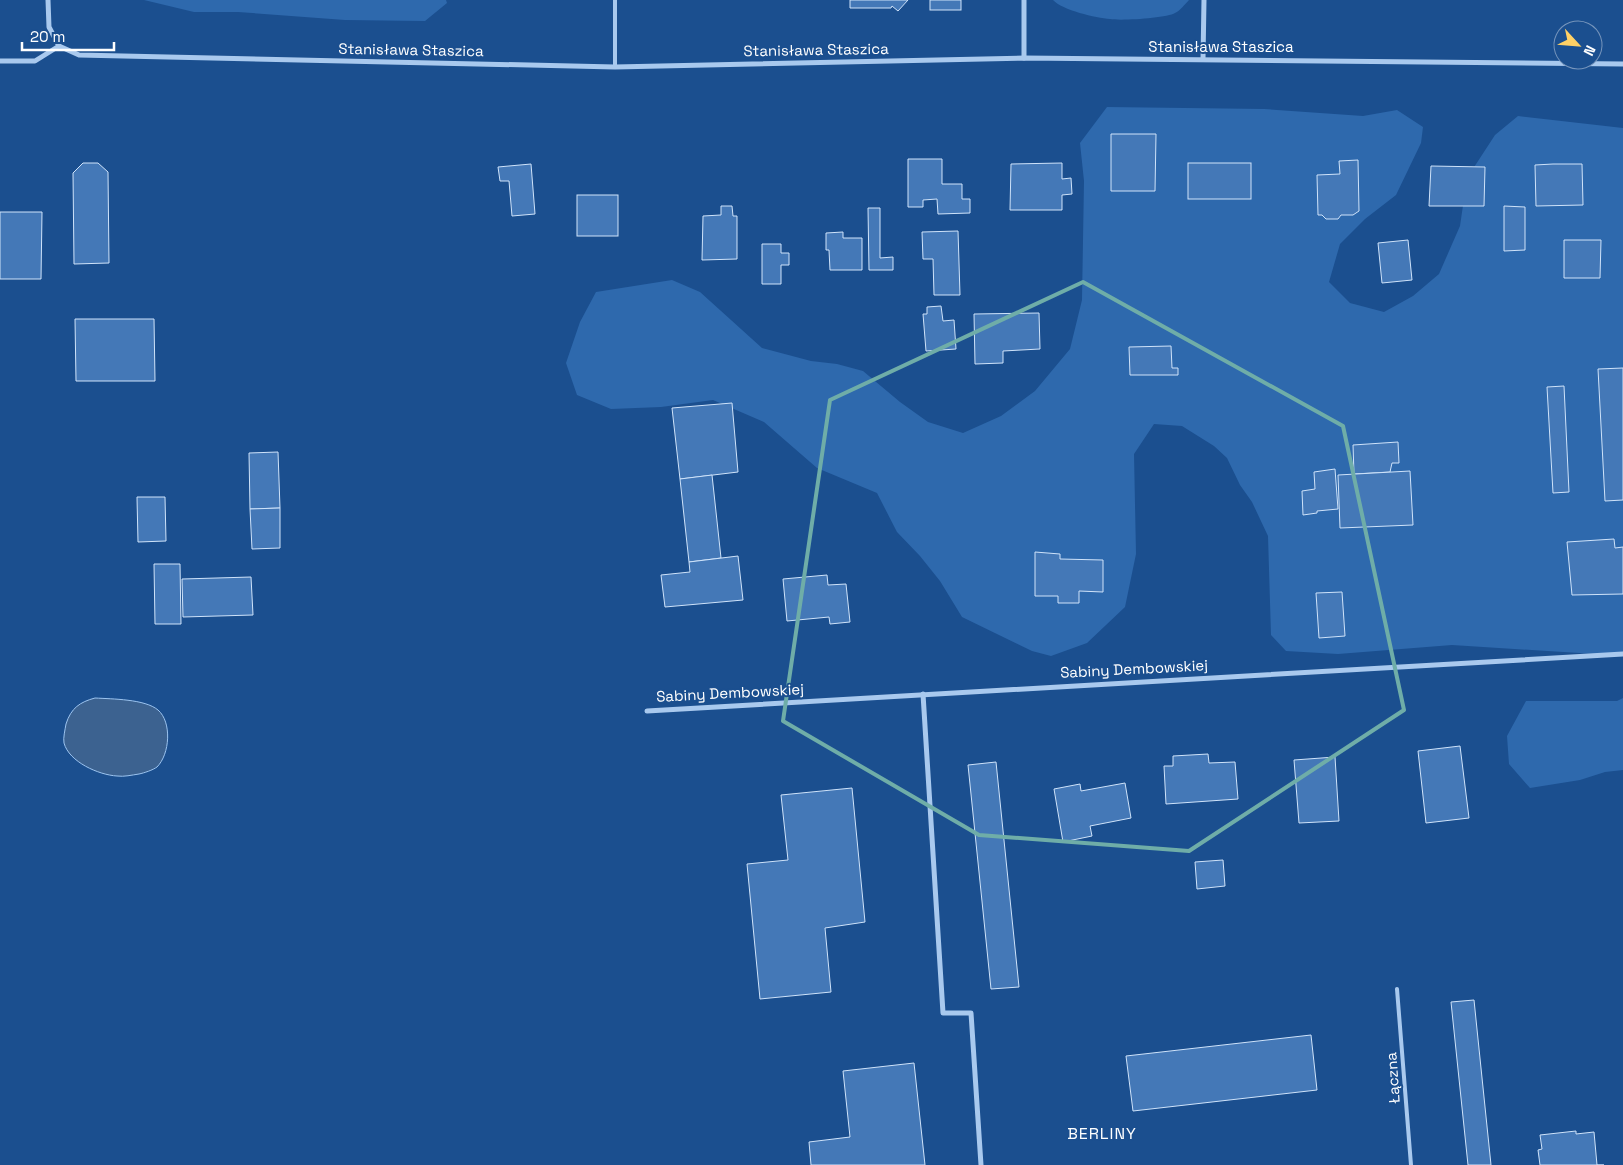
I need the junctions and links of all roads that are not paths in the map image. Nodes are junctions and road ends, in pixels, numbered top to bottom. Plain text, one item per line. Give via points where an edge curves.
1 (48, 0) edge
2 (614, 0) edge
3 (1024, 0) edge
4 (1204, 0) edge
5 (59, 46) junction
6 (1024, 58) junction
7 (1203, 59) junction
8 (0, 61) edge
9 (1623, 64) edge
10 (615, 67) junction
11 (1623, 654) edge
12 (924, 694) junction
13 (647, 711) dead end
14 (1398, 988) dead end
15 (981, 1165) edge
16 (1411, 1165) edge

1 - 5 street via 49,27
2 - 10 lane
3 - 6 street
4 - 7 street
5 - 8 street via 35,61
5 - 10 street, Stanisława Staszica via 79,55
6 - 7 street, Stanisława Staszica
6 - 10 street, Stanisława Staszica
7 - 9 street, Stanisława Staszica
11 - 12 street, Sabiny Dembowskiej
12 - 13 street, Sabiny Dembowskiej
12 - 15 street via 943,1013 971,1013
14 - 16 lane, Łączna

